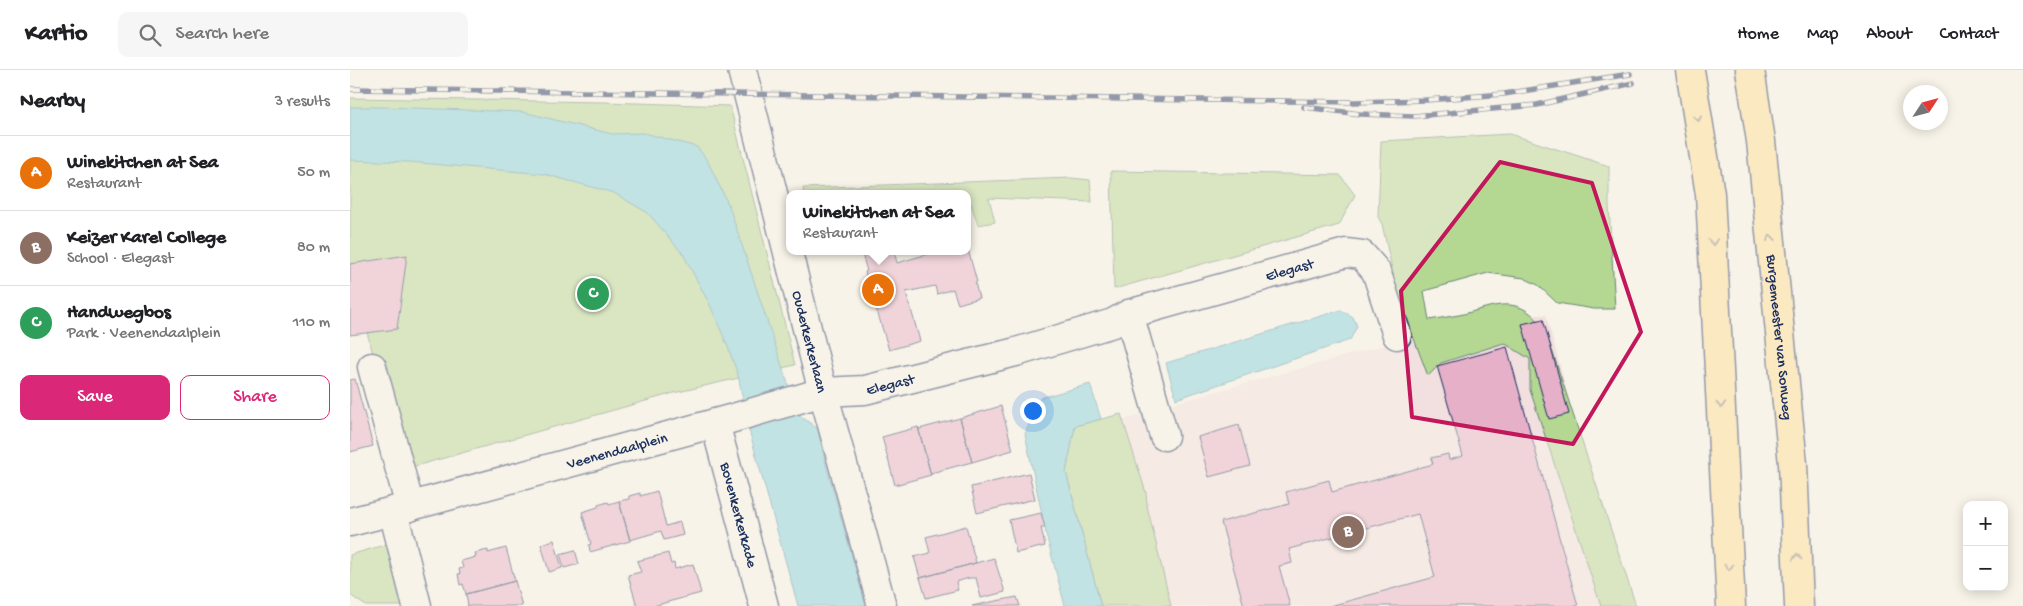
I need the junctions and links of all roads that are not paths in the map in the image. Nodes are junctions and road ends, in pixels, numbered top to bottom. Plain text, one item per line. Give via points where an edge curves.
1 (1690, 70) edge
2 (1750, 70) edge
3 (743, 73) edge
4 (786, 247) edge
5 (788, 255) edge
6 (1130, 314) junction
7 (1397, 335) dead end
8 (372, 367) dead end
9 (822, 392) junction
10 (722, 421) junction
11 (1164, 436) dead end
12 (401, 509) junction
13 (350, 522) edge
14 (416, 606) edge
15 (764, 606) edge
16 (882, 606) edge
17 (1731, 606) edge
18 (1798, 606) edge

1 -> 17 highway via 1710,194
18 -> 2 highway, Burgemeester van Sonweg via 1792,454 1761,141
3 - 4 street, Ouderkerkerlaan
5 - 9 street, Ouderkerkerlaan
6 - 7 street, Elegast via 1352,252 1362,254 1376,272
6 - 9 street, Elegast via 1113,323 1016,352 865,390
6 - 11 street
8 - 12 street
9 - 10 street, Veenendaalplein
9 - 16 street, Ouderkerkerlaan
10 - 12 street, Veenendaalplein
10 - 15 street, Bovenkerkerkade
12 - 13 street, Veenendaalplein
12 - 14 street

